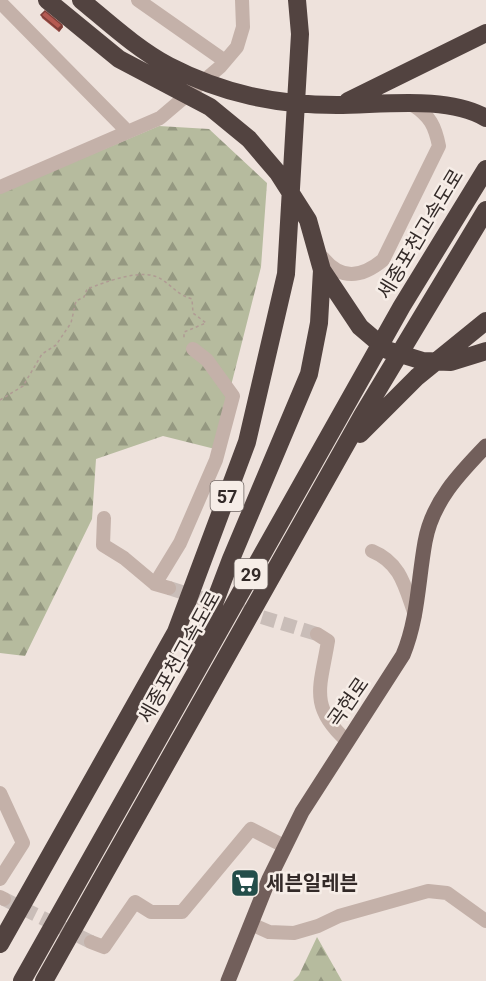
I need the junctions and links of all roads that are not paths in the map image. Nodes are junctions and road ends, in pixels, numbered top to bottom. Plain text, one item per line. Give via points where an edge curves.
1 (47, 0) edge
2 (81, 0) edge
3 (138, 0) edge
4 (242, 0) edge
5 (290, 0) edge
6 (297, 0) edge
7 (0, 2) edge
8 (486, 33) edge
9 (225, 61) junction
10 (334, 105) junction
11 (413, 105) junction
12 (480, 114) edge
13 (128, 132) junction
14 (486, 169) edge
15 (0, 187) edge
16 (486, 210) edge
17 (317, 252) junction
18 (322, 270) junction
19 (486, 321) edge
20 (193, 349) road end
21 (485, 351) edge
22 (486, 446) edge
23 (316, 497) junction
24 (104, 518) dead end
25 (372, 551) dead end
26 (415, 615) junction
27 (317, 634) dead end
28 (172, 715) junction
29 (346, 740) junction
30 (0, 793) edge
31 (284, 846) junction
32 (0, 879) edge
33 (486, 921) edge
34 (0, 922) edge
35 (251, 924) junction
36 (91, 942) dead end
37 (0, 944) edge
38 (22, 981) edge
39 (44, 981) edge
40 (228, 981) edge

1 - 17 highway via 119,58 210,107 249,140 278,173 308,220
2 - 10 highway via 168,65 223,89 248,98
3 - 9 street
4 - 9 street via 243,27 237,47
5 - 34 highway, 57 via 292,33 276,277 251,395 173,613
6 - 37 highway, 57 via 300,34 286,274 247,442 176,632
7 - 13 street
8 - 10 highway
9 - 13 street via 160,118
10 - 11 highway
11 - 12 highway via 442,105
11 - 17 street via 428,115 439,146 383,260 370,270 353,275 333,271
13 - 15 street
14 - 28 highway, 세종포천고속도로 / 29 via 402,306
16 - 23 highway, 세종포천고속도로 / 29 via 419,317
17 - 18 highway
18 - 21 highway via 360,327 387,350 423,361 451,362
18 - 28 highway via 320,323 309,375 231,559
19 - 23 highway via 384,408 356,439
20 - 24 street via 207,360 233,396 216,460 162,586 103,545
22 - 26 main road, 곡현로 via 440,500 425,540
23 - 39 highway, 세종포천고속도로 / 29
25 - 26 street via 388,558 399,573
26 - 29 main road, 곡현로 via 403,656
27 - 29 street via 328,641 318,682 323,710 330,726
28 - 38 highway, 세종포천고속도로 / 29
29 - 31 main road, 곡현로
30 - 32 street via 23,843
31 - 35 main road, 곡현로
31 - 36 street via 251,828 182,912 151,912 135,902 104,947
33 - 35 street via 447,893 428,891 294,933 269,932
35 - 40 main road, 곡현로

